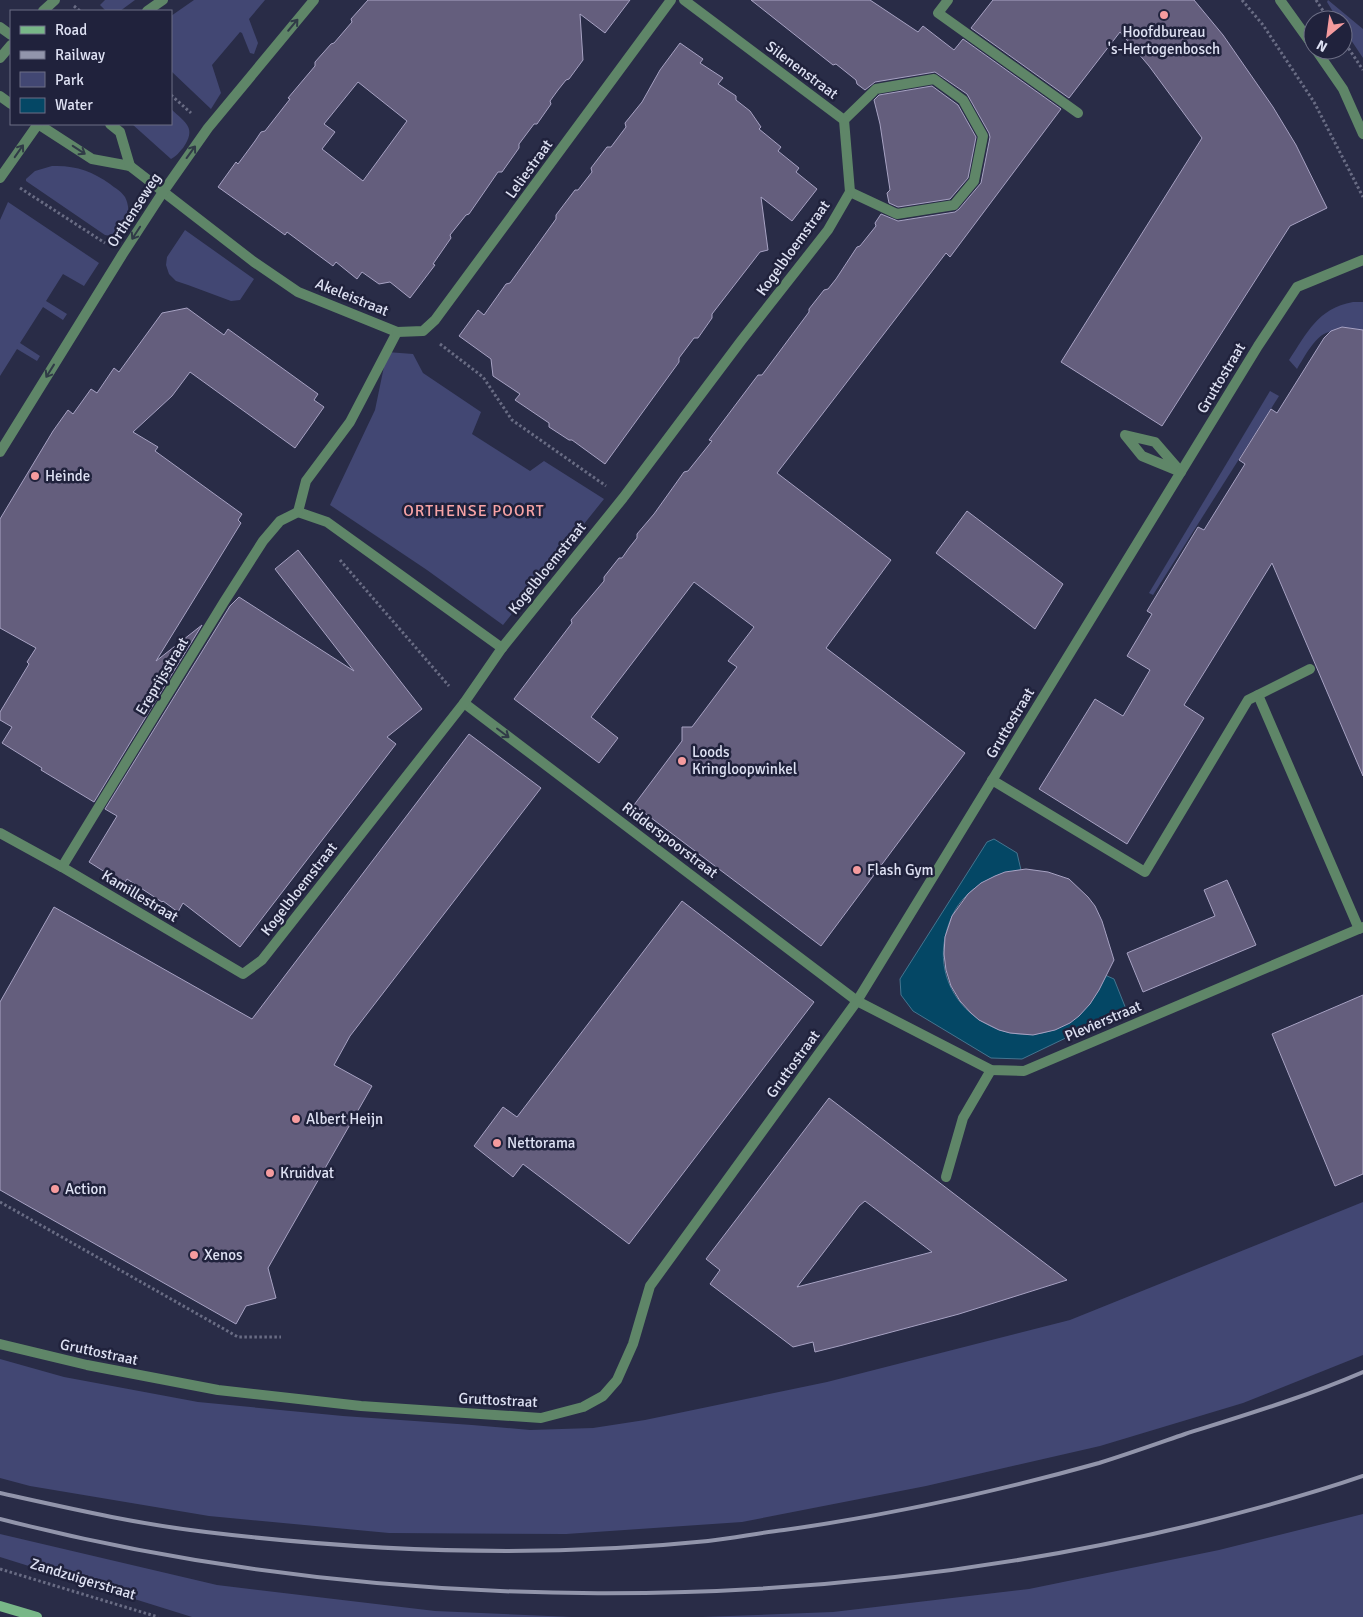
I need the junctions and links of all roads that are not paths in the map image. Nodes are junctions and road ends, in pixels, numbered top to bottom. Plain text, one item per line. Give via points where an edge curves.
1 (55, 0) edge
2 (163, 0) edge
3 (314, 0) edge
4 (670, 0) edge
5 (684, 0) edge
6 (948, 0) edge
7 (1280, 0) edge
8 (44, 10) edge
9 (148, 10) edge
10 (1303, 32) edge
11 (10, 45) edge
12 (0, 58) edge
13 (1323, 60) edge
14 (1078, 113) dead end
15 (844, 120) junction
16 (37, 125) edge
17 (40, 125) edge
18 (111, 125) edge
19 (1363, 134) edge
20 (130, 166) junction
21 (1, 177) edge
22 (163, 192) junction
23 (850, 192) junction
24 (1363, 260) edge
25 (397, 332) junction
26 (0, 452) edge
27 (1181, 472) junction
28 (298, 512) junction
29 (502, 648) junction
30 (1310, 669) dead end
31 (1258, 695) junction
32 (464, 703) junction
33 (992, 780) junction
34 (0, 833) edge
35 (62, 867) junction
36 (1361, 928) edge
37 (262, 960) joint
38 (857, 1001) junction
39 (991, 1070) junction
40 (946, 1177) dead end
41 (0, 1344) edge
42 (0, 1606) edge
43 (37, 1617) edge

1 - 8 street
2 - 9 street
22 -> 3 street, Orthenseweg via 208,128
4 - 25 street, Leliestraat via 436,320 423,331
5 - 15 street, Silenenstraat
6 - 14 street via 938,13
7 - 10 street
11 - 12 street
13 - 19 street via 1343,89
15 - 23 street, Silenenstraat
15 - 23 street via 876,89 934,79 963,100 983,136 974,181 954,205 897,214
21 -> 16 street
17 -> 20 street, Akeleistraat via 92,159
18 - 20 street via 120,132
20 - 22 street, Akeleistraat
22 - 25 street, Akeleistraat via 298,292
22 -> 26 street, Orthenseweg
23 - 29 street, Kogelbloemstraat via 828,230 623,498
24 - 27 street, Gruttostraat via 1297,287
25 - 28 street, Akeleistraat via 350,422 306,481
27 - 27 street via 1156,442 1125,435 1142,456
27 - 33 street, Gruttostraat
28 - 29 street via 327,522
28 - 35 street, Ereprijsstraat via 280,521 264,542
29 - 32 street, Kogelbloemstraat
30 - 31 street
31 - 33 street via 1248,700 1145,872
31 - 36 street
32 - 37 street, Kogelbloemstraat
32 -> 38 street, Ridderspoorstraat
33 - 38 street, Gruttostraat
34 - 35 street, Kamillestraat
35 - 37 street, Kamillestraat via 243,974
36 - 39 street, Plevierstraat via 1024,1071
38 - 39 street, Plevierstraat
38 - 41 street, Gruttostraat via 650,1286 633,1344 617,1380 603,1396 583,1407 541,1418 361,1406 218,1390 87,1366
39 - 40 street via 963,1118
42 - 43 main road

